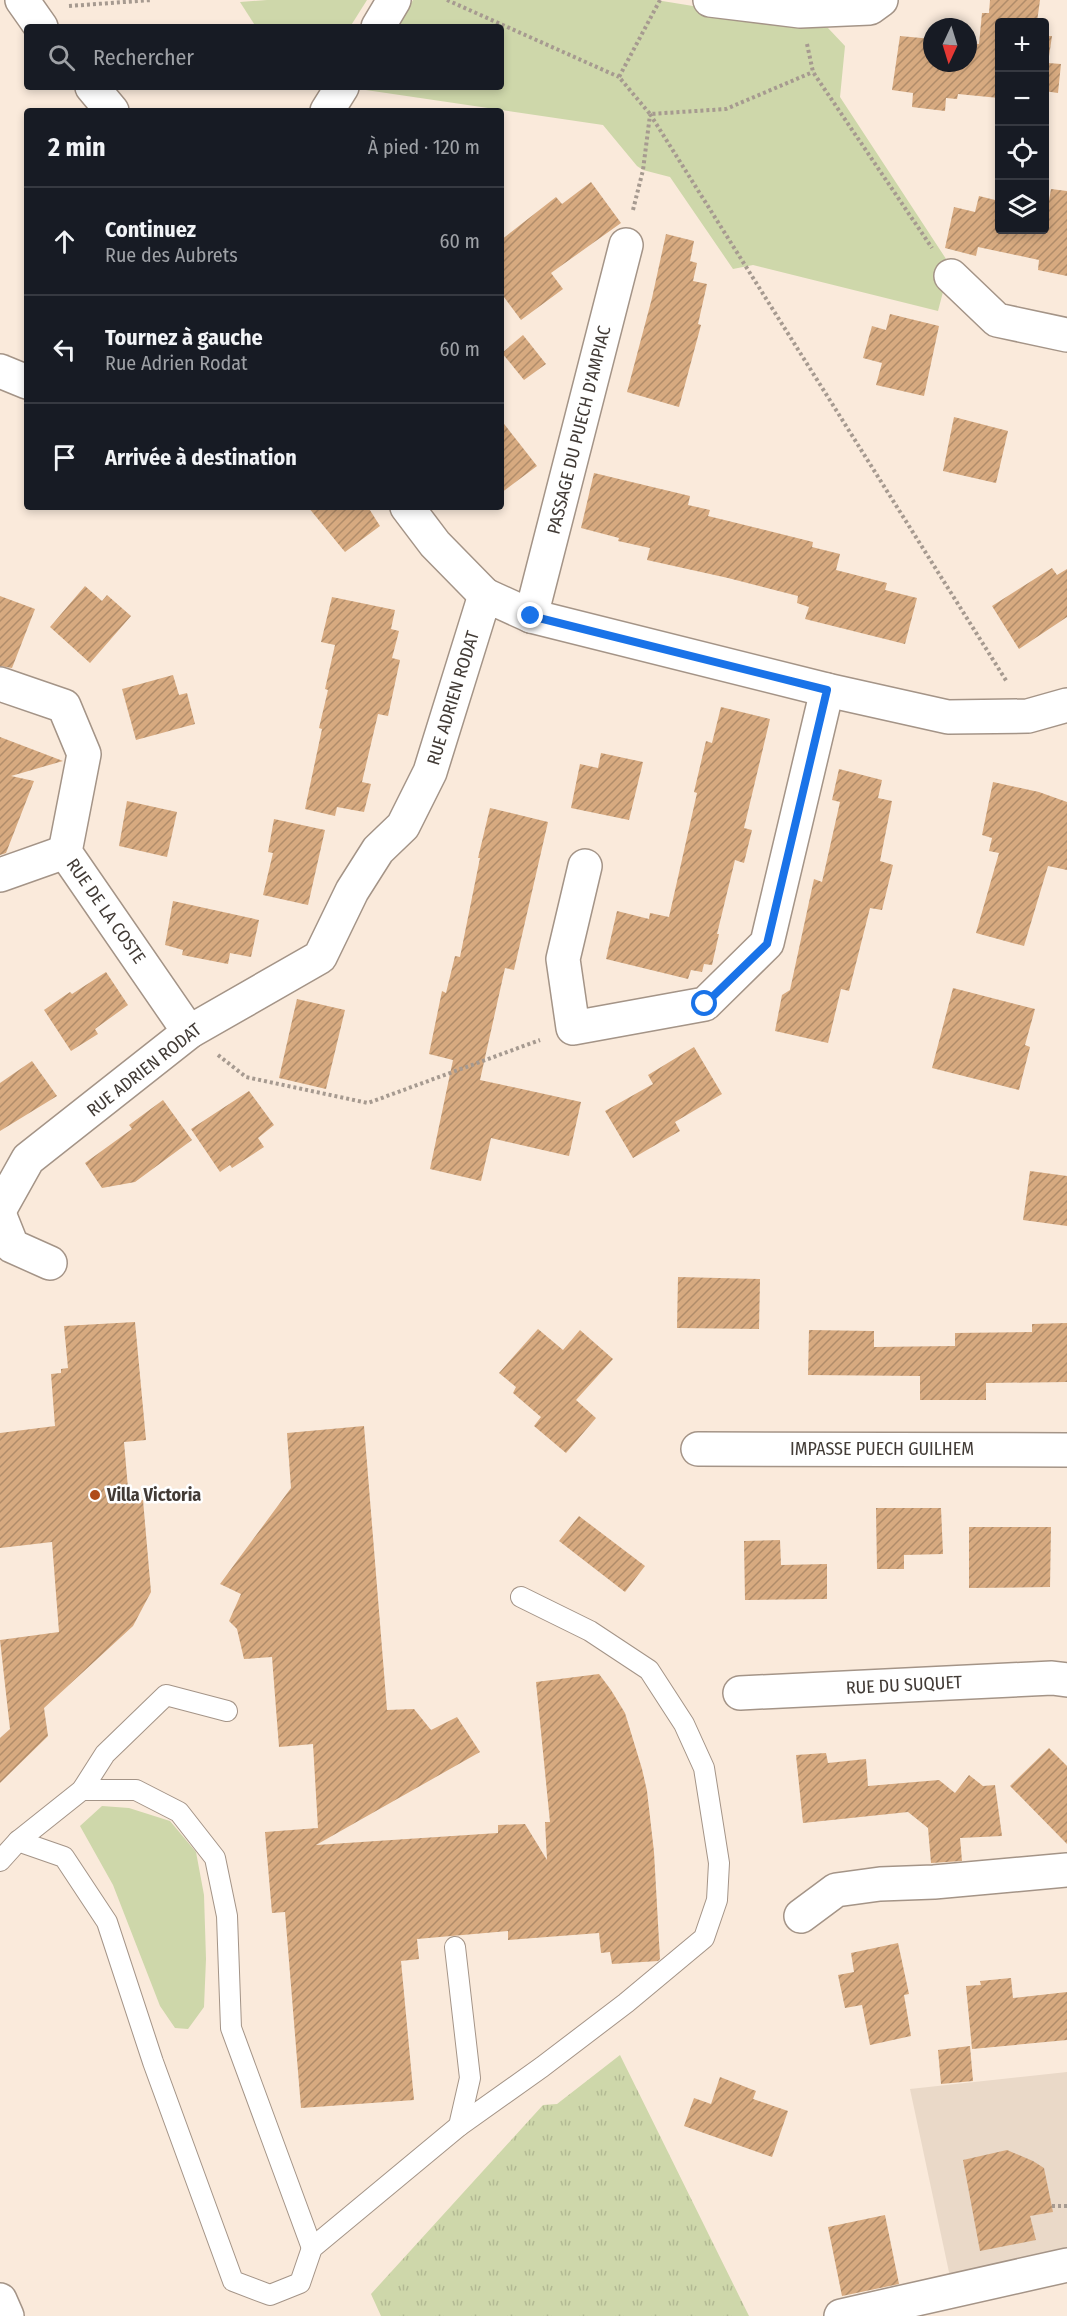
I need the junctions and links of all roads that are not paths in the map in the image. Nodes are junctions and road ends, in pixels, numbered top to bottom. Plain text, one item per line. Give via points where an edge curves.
1 (394, 0) edge
2 (710, 0) edge
3 (881, 0) edge
4 (380, 24) edge
5 (94, 90) edge
6 (340, 90) edge
7 (109, 108) edge
8 (329, 108) edge
9 (626, 245) road end
10 (951, 276) road end
11 (1067, 335) edge
12 (0, 371) edge
13 (24, 381) edge
14 (410, 510) edge
15 (485, 595) junction
16 (531, 616) junction
17 (0, 684) edge
18 (827, 690) junction
19 (1067, 705) edge
20 (65, 852) junction
21 (585, 866) dead end
22 (0, 874) edge
23 (189, 1032) junction
24 (0, 1209) edge
25 (0, 1216) edge
26 (50, 1263) dead end
27 (698, 1449) dead end
28 (1067, 1450) edge
29 (521, 1597) dead end
30 (1067, 1680) edge
31 (740, 1693) dead end
32 (226, 1711) dead end
33 (82, 1790) junction
34 (18, 1841) junction
35 (0, 1861) edge
36 (1067, 1870) edge
37 (801, 1916) dead end
38 (455, 1947) dead end
39 (459, 2126) junction
40 (312, 2248) junction
41 (1067, 2265) edge
42 (0, 2300) edge
43 (7, 2316) edge
44 (841, 2316) edge

1 - 4 street
2 - 3 street via 800,11 870,8
5 - 7 street
6 - 8 street
9 - 16 street, PASSAGE DU PUECH D'AMPIAC
10 - 11 street via 997,320
12 - 13 street
14 - 15 street via 435,544
15 - 16 street
15 - 23 street, RUE ADRIEN RODAT via 430,772 403,826 378,850 352,891 320,957
16 - 18 street
17 - 20 street, RUE DE LA COSTE via 64,706 84,754
18 - 19 street via 948,717 1028,716
18 - 21 street via 767,944 705,1004 573,1028 563,959
20 - 22 street
20 - 23 street, RUE DE LA COSTE
23 - 24 street, RUE ADRIEN RODAT via 28,1159
25 - 26 street via 12,1246
27 - 28 street, IMPASSE PUECH GUILHEM
29 - 39 lane via 590,1631 649,1670 684,1724 704,1768 719,1863 717,1900 704,1938 626,2003
30 - 31 street, RUE DU SUQUET via 1040,1678
32 - 33 lane via 166,1695 105,1754
33 - 34 lane
33 - 40 lane via 136,1790 179,1812 215,1858 227,1916 231,2028
34 - 35 lane
34 - 40 lane via 64,1857 107,1922 232,2281 270,2295 300,2283
36 - 37 street via 836,1890
38 - 39 lane via 470,2078
39 - 40 lane
41 - 44 street
42 - 43 street

